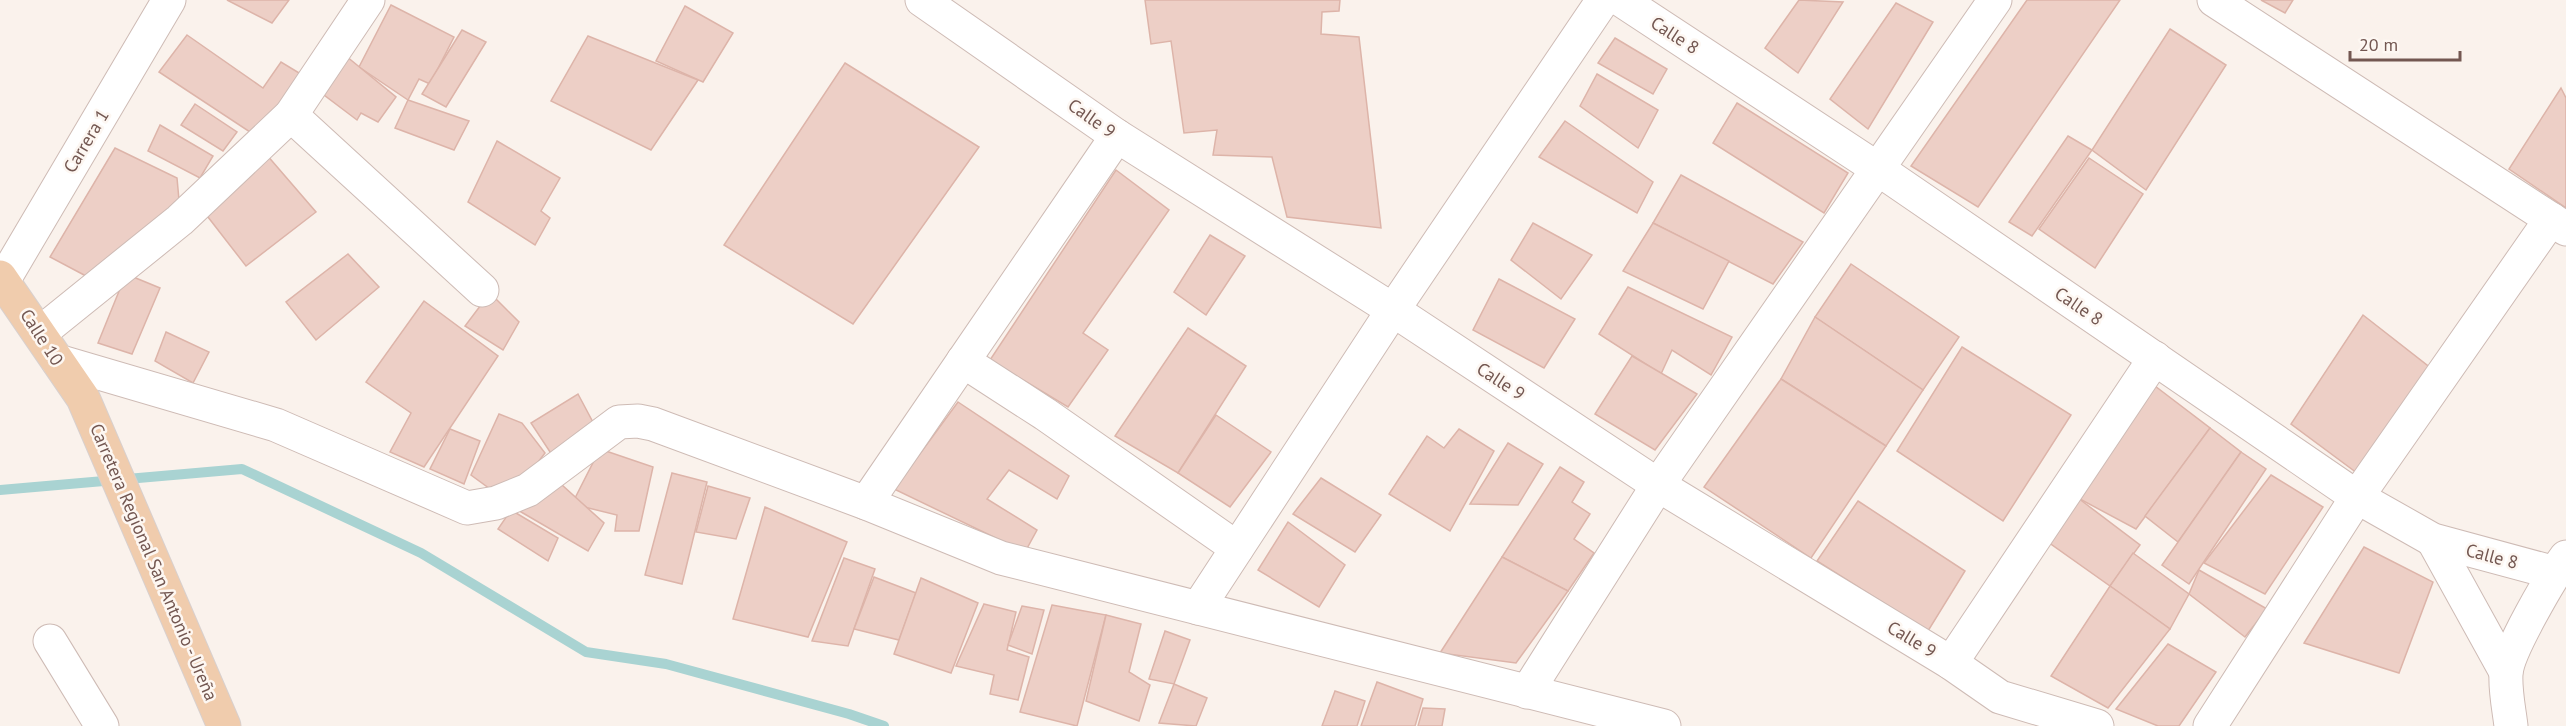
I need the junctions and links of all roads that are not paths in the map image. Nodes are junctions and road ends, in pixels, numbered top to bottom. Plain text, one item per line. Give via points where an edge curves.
1 (169, 0) edge
2 (368, 0) edge
3 (922, 0) edge
4 (1603, 0) edge
5 (1621, 0) edge
6 (1995, 0) edge
7 (2214, 0) edge
8 (291, 116) junction
9 (1117, 136) junction
10 (1878, 169) junction
11 (2558, 224) edge
12 (2, 279) edge
13 (482, 290) dead end
14 (1393, 310) junction
15 (40, 333) junction
16 (2154, 358) junction
17 (58, 361) junction
18 (963, 361) junction
19 (83, 398) joint
20 (1658, 484) junction
21 (2357, 497) junction
22 (866, 503) junction
23 (2433, 540) junction
24 (1237, 548) junction
25 (2560, 565) edge
26 (1198, 608) junction
27 (50, 641) dead end
28 (1951, 663) junction
29 (2506, 672) junction
30 (1527, 692) junction
31 (2000, 711) edge
32 (102, 726) edge
33 (224, 726) edge
34 (1664, 726) edge
35 (2097, 726) edge
36 (2210, 726) edge
37 (2511, 726) edge

1 - 12 street, Carrera 1
2 - 8 street
3 - 9 street, Calle 9
4 - 14 street
5 - 10 street, Calle 8
6 - 10 street
7 - 11 street
8 - 13 street
8 - 15 street via 180,219
9 - 14 street, Calle 9
9 - 18 street
10 - 16 street, Calle 8
10 - 20 street
11 - 21 street
12 - 15 main road, Calle 10
14 - 20 street, Calle 9
14 - 24 street
15 - 17 main road, Calle 10
16 - 21 street, Calle 8
16 - 28 street
17 - 19 main road, Calle 10
17 - 22 street via 276,425 467,507 496,503 528,489 619,422 638,421
18 - 22 street
18 - 24 street
19 - 33 main road, Carretera Regional San Antonio - Ureña
20 - 28 street, Calle 9
20 - 30 street
21 - 23 street, Calle 8
21 - 36 street
22 - 26 street via 1001,558
23 - 25 street, Calle 8
23 - 29 street
24 - 26 street
25 - 29 street via 2523,631
26 - 30 street
27 - 32 street
28 - 31 street, Calle 9
29 - 37 street
30 - 34 street
31 - 35 street, Calle 9

